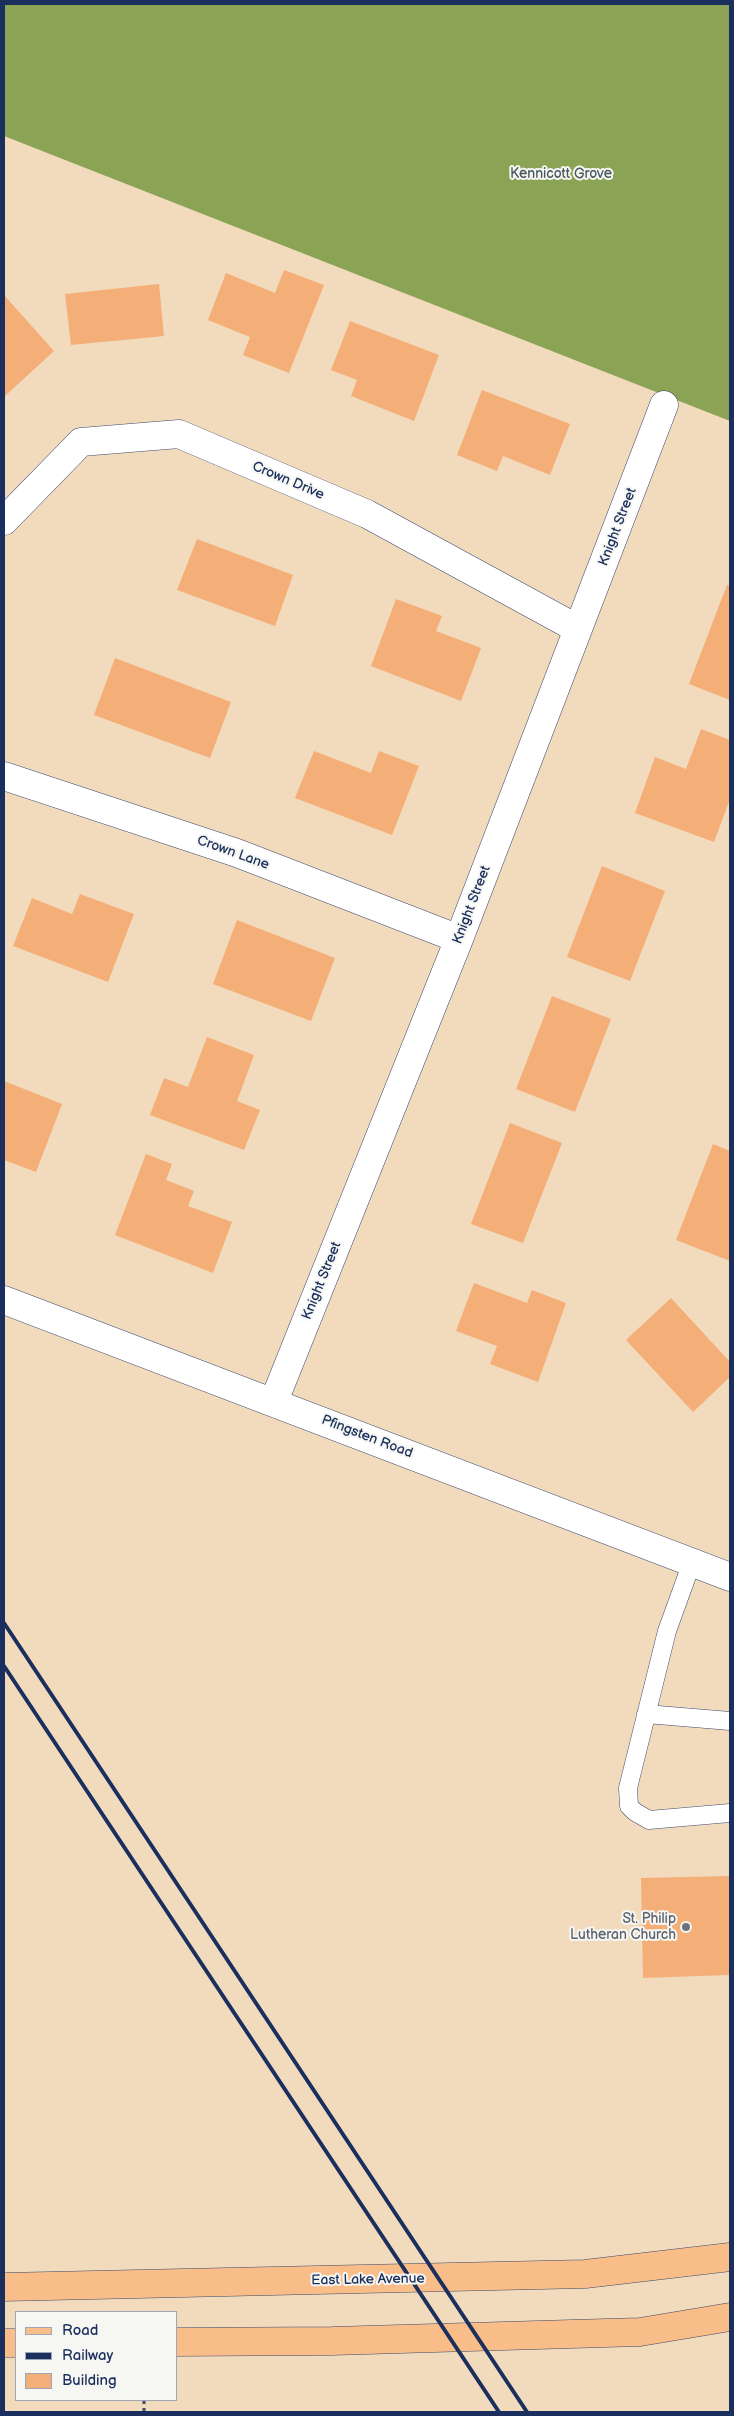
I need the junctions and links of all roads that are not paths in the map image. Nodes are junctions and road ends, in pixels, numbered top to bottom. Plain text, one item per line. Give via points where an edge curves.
1 (664, 406) dead end
2 (4, 521) edge
3 (578, 629) junction
4 (4, 776) edge
5 (459, 939) junction
6 (4, 1300) edge
7 (274, 1402) junction
8 (692, 1562) junction
9 (730, 1577) edge
10 (646, 1714) junction
11 (730, 1720) edge
12 (730, 1813) edge
13 (730, 2257) edge
14 (4, 2287) edge
15 (730, 2317) edge
16 (178, 2342) edge

1 - 3 street, Knight Street
2 - 3 street, Crown Drive via 81,442 179,434 367,514
3 - 5 street, Knight Street
4 - 5 street, Crown Lane via 236,854
5 - 7 street, Knight Street
6 - 7 street, Pfingsten Road
7 - 8 street, Pfingsten Road
8 - 9 street, Pfingsten Road
8 - 10 lane via 668,1631
10 - 11 lane
10 - 12 lane via 628,1788 629,1806 649,1820
13 - 14 main road, East Lake Avenue via 585,2274
15 - 16 main road via 640,2332

